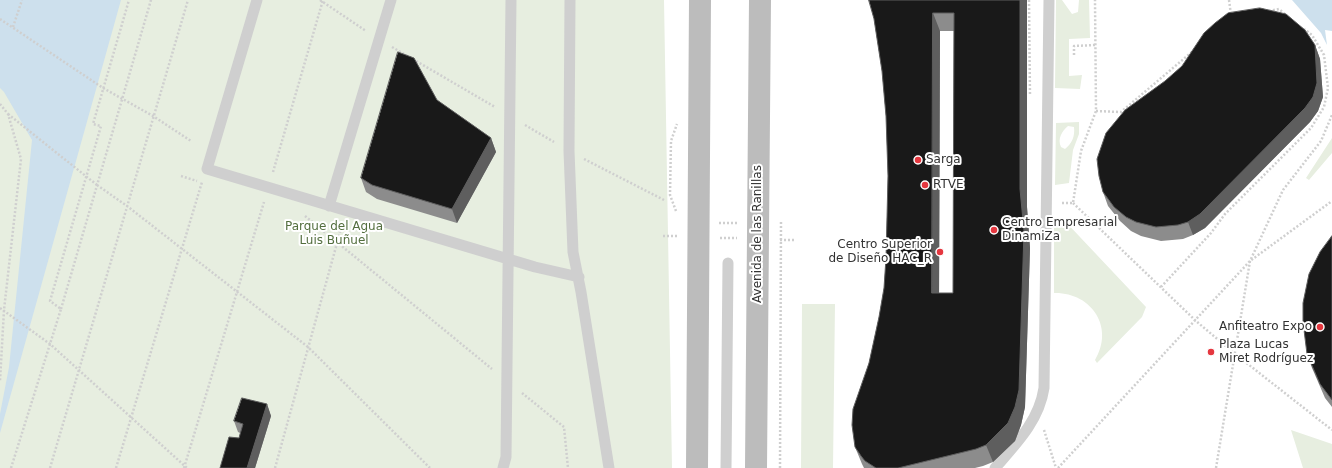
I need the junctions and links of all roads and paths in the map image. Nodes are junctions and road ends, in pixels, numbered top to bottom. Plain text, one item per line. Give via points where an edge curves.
1 (22, 0) edge
2 (129, 0) edge
3 (150, 0) edge
4 (188, 0) edge
5 (257, 0) edge
6 (391, 0) edge
7 (511, 0) edge
8 (570, 0) edge
9 (700, 0) edge
10 (760, 0) edge
11 (1049, 0) edge
12 (1095, 0) edge
13 (1229, 0) edge
14 (322, 1) edge
15 (1263, 12) edge
16 (1232, 18) edge
17 (1290, 18) edge
18 (0, 19) edge
19 (13, 27) junction
20 (1301, 27) edge
21 (380, 40) junction
22 (1095, 45) junction
23 (1197, 47) edge
24 (1074, 55) dead end
25 (103, 88) junction
26 (122, 98) junction
27 (0, 104) edge
28 (1096, 110) junction
29 (8, 114) junction
30 (509, 115) junction
31 (1332, 115) edge
32 (153, 116) junction
33 (191, 141) dead end
34 (569, 151) junction
35 (207, 169) junction
36 (97, 185) junction
37 (269, 188) junction
38 (664, 200) dead end
39 (1332, 201) edge
40 (1046, 203) junction
41 (1073, 203) junction
42 (126, 206) junction
43 (329, 206) junction
44 (300, 212) dead end
45 (781, 223) dead end
46 (342, 224) dead end
47 (699, 230) junction
48 (758, 231) junction
49 (663, 236) dead end
50 (795, 240) dead end
51 (337, 242) junction
52 (183, 249) junction
53 (509, 258) junction
54 (1250, 261) junction
55 (728, 263) dead end
56 (579, 277) junction
57 (1161, 287) junction
58 (237, 292) junction
59 (0, 308) edge
60 (61, 309) junction
61 (4, 310) junction
62 (1196, 321) junction
63 (50, 344) junction
64 (308, 346) junction
65 (1235, 354) junction
66 (79, 371) junction
67 (0, 381) edge
68 (507, 381) junction
69 (131, 418) junction
70 (1332, 430) edge
71 (186, 467) edge
72 (11, 468) edge
73 (50, 468) edge
74 (116, 468) edge
75 (275, 468) edge
76 (430, 468) edge
77 (503, 468) edge
78 (568, 468) edge
79 (609, 468) edge
80 (697, 468) edge
81 (726, 468) edge
82 (756, 468) edge
83 (995, 468) edge
84 (1058, 468) edge
85 (1216, 468) edge

1 - 19 path
2 - 25 path
3 - 26 path
4 - 32 path
5 - 35 lane
6 - 21 lane
7 - 30 lane
8 - 34 lane
9 - 47 main road
10 - 48 main road, Avenida de las Ranillas
11 - 40 lane
12 - 22 path
13 - 16 path
14 - 21 path
14 - 37 path
15 - 17 path via 1279,9
18 - 19 path
19 - 25 path
20 - 57 path via 1312,35 1324,55 1328,88 1324,107 1311,128 1225,214
21 - 30 path
21 - 43 lane
22 - 24 path via 1074,46
22 - 28 path
23 - 28 path via 1121,112
25 - 26 path
25 - 60 path via 93,124 101,126 50,301
26 - 32 path
26 - 36 path
27 - 29 path
28 - 41 path via 1081,151
29 - 36 path, bridge
29 - 61 path via 21,159
30 - 34 path
30 - 53 lane
31 - 54 path via 1321,141 1283,190
32 - 33 path
32 - 42 path
34 - 38 path
34 - 56 lane via 573,252
35 - 37 lane
35 - 52 path
36 - 42 path
36 - 60 path
37 - 43 lane
37 - 58 path
39 - 54 path
40 - 41 path
40 - 83 lane via 1043,397 1033,421
41 - 57 path
42 - 52 path
42 - 66 path
43 - 53 lane
44 - 51 path
45 - 48 path
46 - 51 path
47 - 48 path
47 - 48 path
47 - 49 path
47 - 80 main road
48 - 50 path
48 - 82 main road, Avenida de las Ranillas
51 - 64 path
51 - 68 path
52 - 58 path
52 - 69 path
53 - 56 lane
53 - 68 lane
54 - 62 path
54 - 65 path
55 - 81 lane
56 - 79 lane
57 - 62 path
58 - 64 path
58 - 71 path
59 - 61 path
60 - 63 path
61 - 63 path
61 - 67 path
62 - 65 path
62 - 84 path
63 - 66 path
63 - 72 path
64 - 75 path
64 - 76 path
65 - 70 path
65 - 85 path
66 - 69 path
66 - 73 path
68 - 77 lane via 506,457
68 - 78 path via 564,428
69 - 71 path
69 - 74 path

